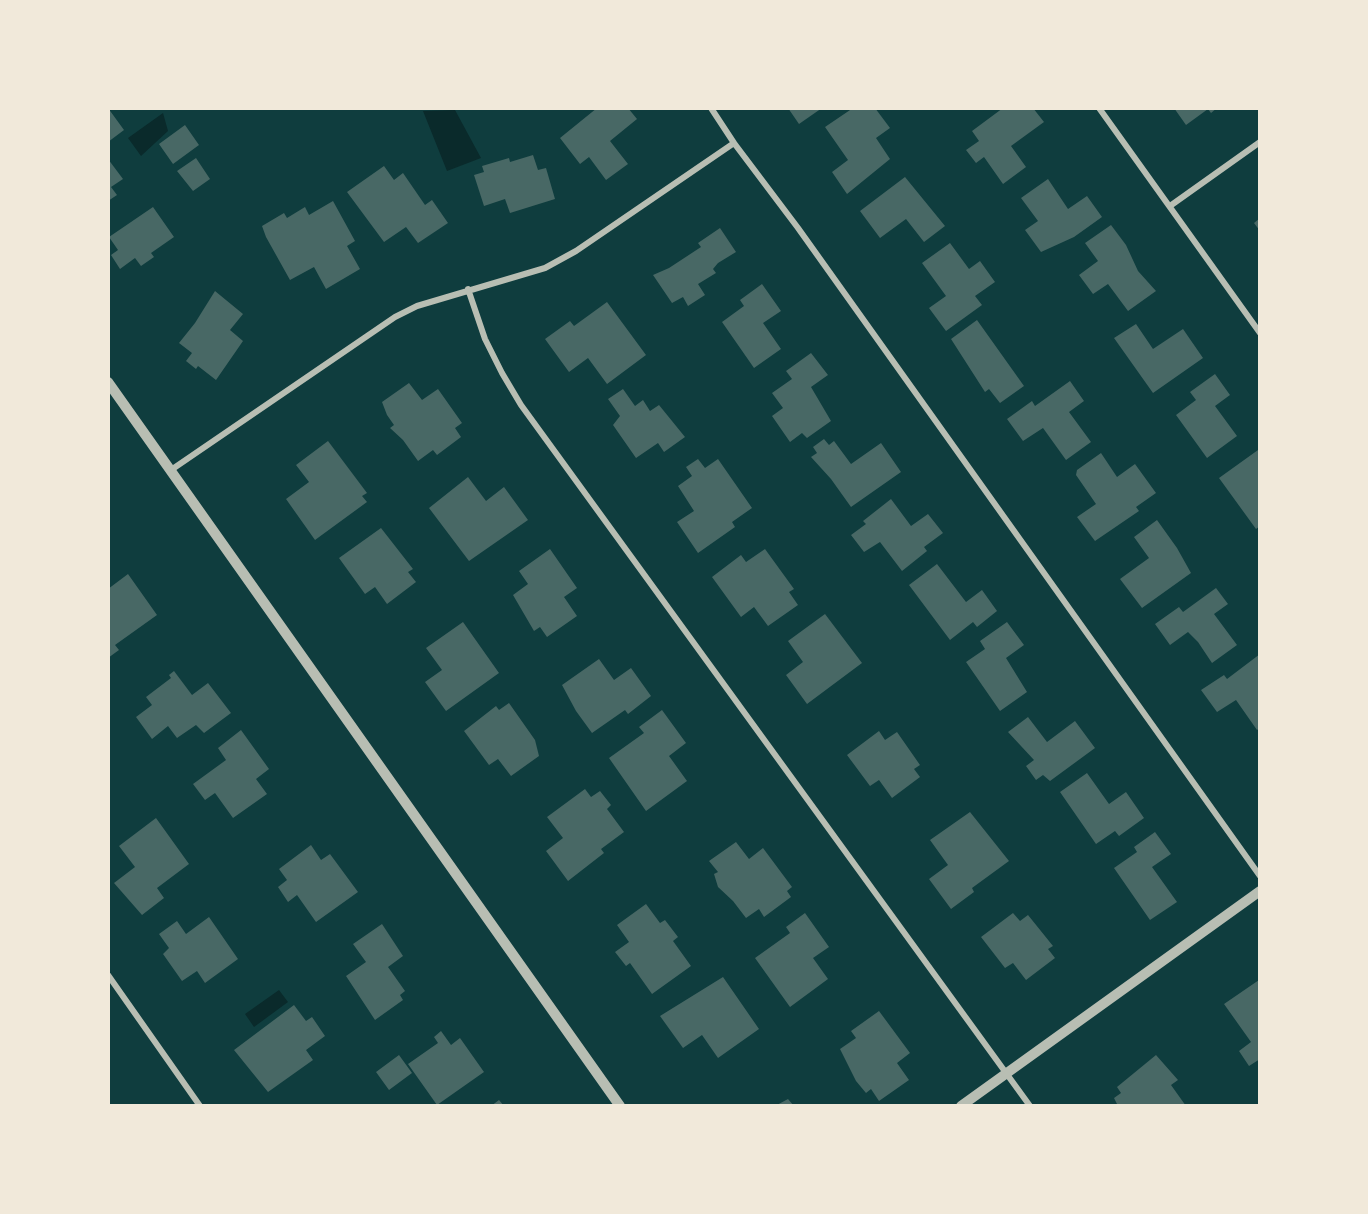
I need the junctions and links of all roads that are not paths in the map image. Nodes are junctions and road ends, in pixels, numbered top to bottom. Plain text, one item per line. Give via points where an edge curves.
1 (711, 108) edge
2 (1099, 108) edge
3 (1260, 142) edge
4 (734, 143) junction
5 (1170, 206) junction
6 (468, 289) junction
7 (1260, 333) edge
8 (108, 382) edge
9 (171, 470) junction
10 (1260, 876) edge
11 (1260, 891) edge
12 (108, 975) edge
13 (1006, 1073) junction
14 (200, 1106) edge
15 (620, 1106) edge
16 (962, 1106) edge
17 (1030, 1106) edge

1 - 4 street
2 - 5 street
3 - 5 street
4 - 6 street via 576,251 545,268
4 - 10 street
5 - 7 street
6 - 9 street via 395,317
6 - 13 street via 485,339 521,405
8 - 9 street
9 - 15 street
11 - 13 street
12 - 14 street
13 - 16 street
13 - 17 street

